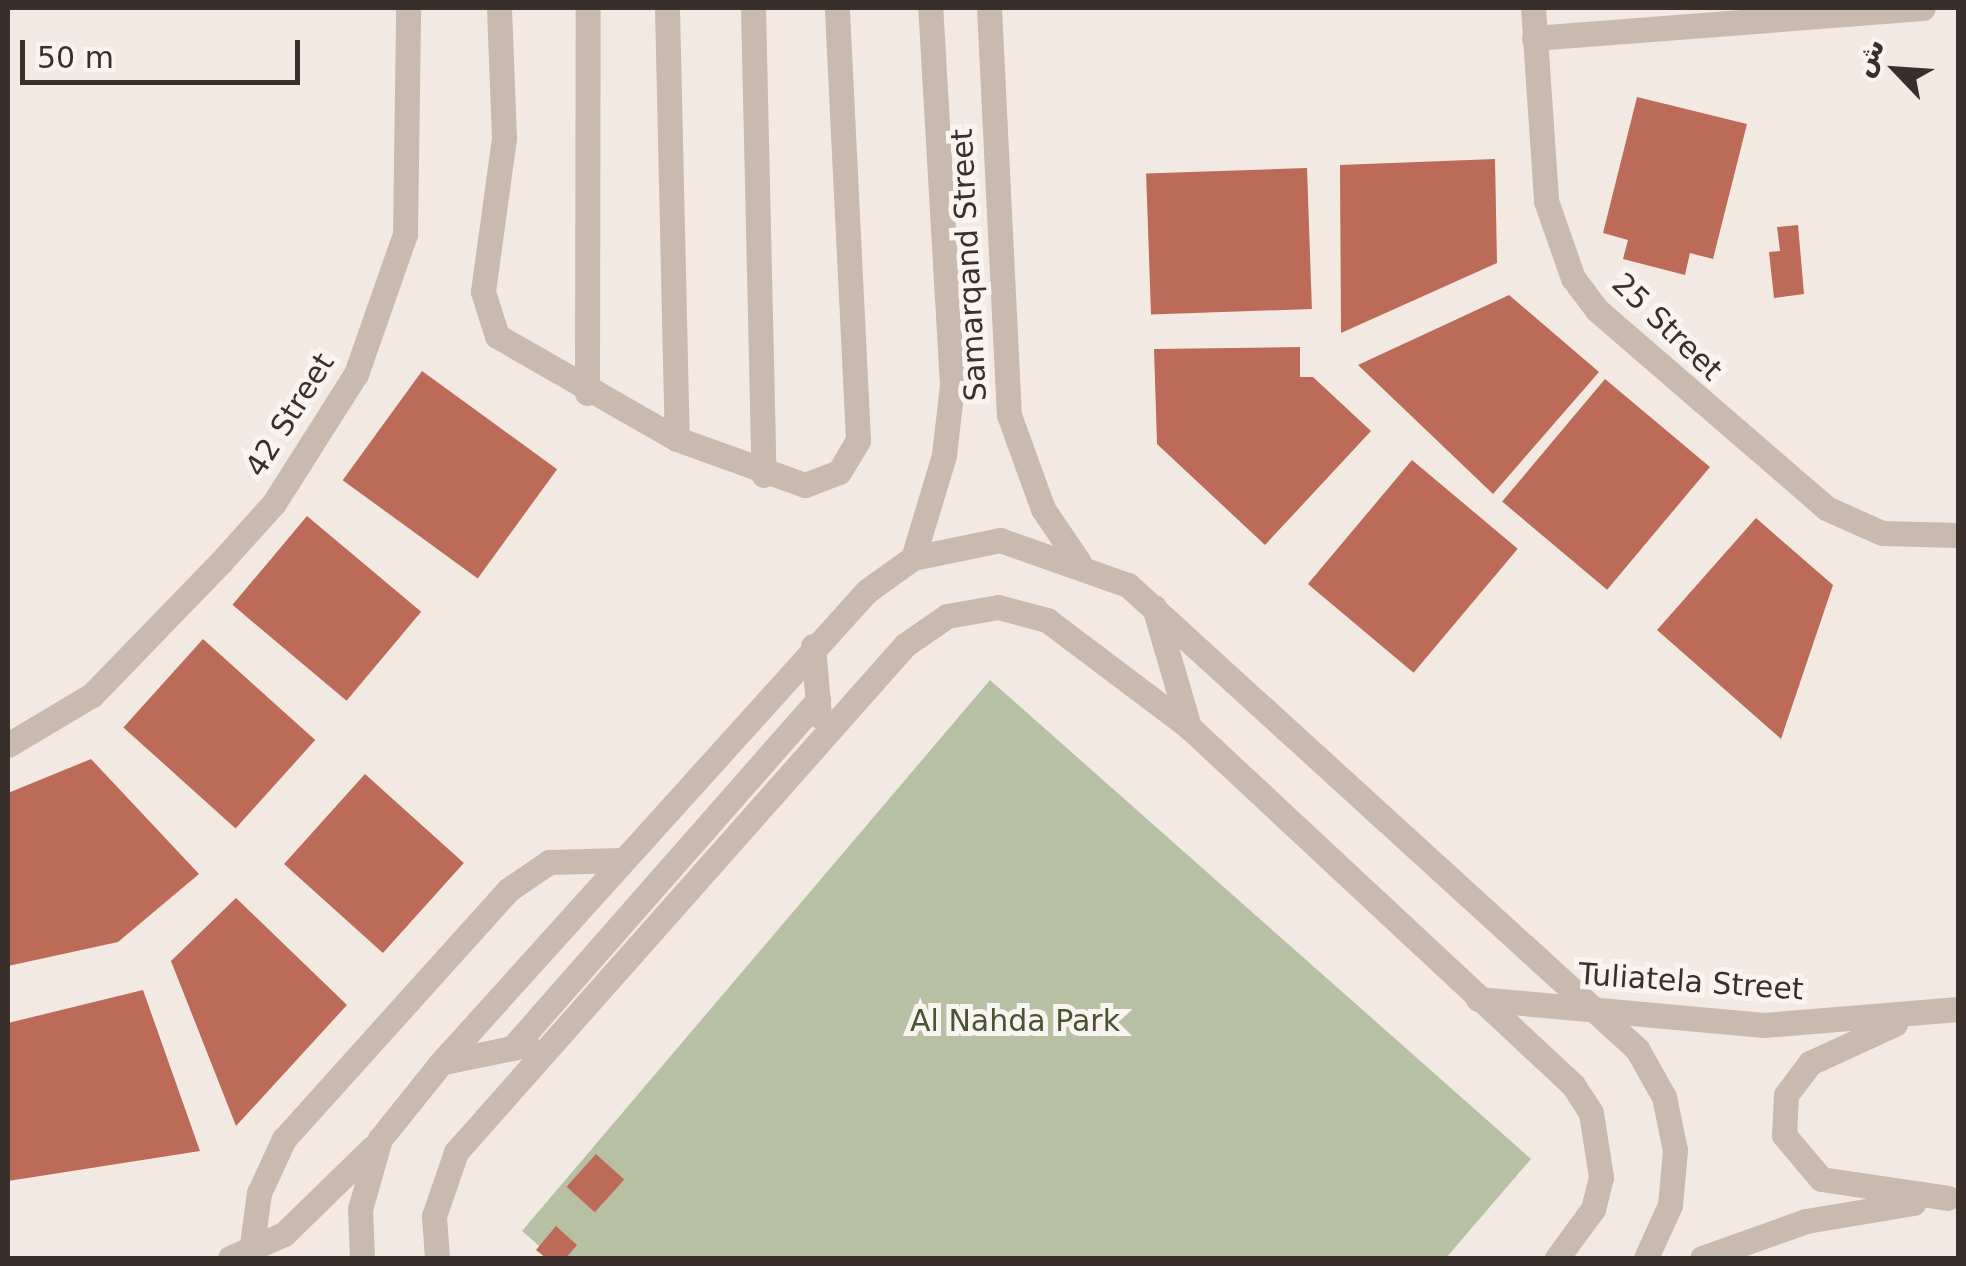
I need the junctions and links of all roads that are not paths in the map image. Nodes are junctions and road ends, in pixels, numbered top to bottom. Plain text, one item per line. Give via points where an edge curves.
1 (408, 8) edge
2 (499, 8) edge
3 (588, 8) edge
4 (667, 8) edge
5 (753, 8) edge
6 (837, 8) edge
7 (930, 8) edge
8 (989, 8) edge
9 (1533, 8) edge
10 (1923, 8) edge
11 (1534, 38) junction
12 (586, 393) junction
13 (678, 439) junction
14 (764, 475) junction
15 (1958, 535) edge
16 (913, 558) junction
17 (1079, 562) junction
18 (1154, 606) junction
19 (813, 646) junction
20 (818, 700) junction
21 (1189, 727) junction
22 (820, 744) junction
23 (8, 745) edge
24 (623, 860) junction
25 (1478, 999) junction
26 (1600, 1008) junction
27 (1958, 1009) edge
28 (1913, 1015) junction
29 (552, 1043) junction
30 (514, 1046) junction
31 (440, 1064) junction
32 (380, 1140) junction
33 (1953, 1198) edge
34 (240, 1255) edge
35 (362, 1258) edge
36 (438, 1258) edge
37 (1558, 1258) edge
38 (1646, 1258) edge
39 (1702, 1258) edge

1 - 23 street, 42 Street via 405,234 356,374 274,503 220,564 92,695
2 - 12 street via 504,138 484,308 508,347
3 - 12 street
4 - 13 street
5 - 14 street
6 - 14 street via 858,440 823,481
7 - 16 street, Samarqand Street via 952,385 944,455
8 - 17 street, Samarqand Street via 1009,415 1043,509
9 - 11 street, 25 Street
10 - 11 street
11 - 15 street, 25 Street via 1546,201 1562,253 1597,310 1826,508 1882,532
12 - 13 street
13 - 14 street
16 - 17 street via 1000,540
16 - 19 street
17 - 18 street
18 - 21 street
18 - 26 street
19 - 20 street
19 - 24 street
20 - 22 street
20 - 30 street
21 - 22 street via 1048,620 998,607 924,628
21 - 25 street
22 - 29 street
24 - 31 street
24 - 34 street via 549,862 508,890 284,1139
25 - 26 street, Tuliatela Street
25 - 37 street via 1574,1085 1591,1113 1601,1177 1592,1208
26 - 28 street, Tuliatela Street via 1764,1025
26 - 38 street via 1664,1097 1675,1150 1670,1205
27 - 28 street, Tuliatela Street
28 - 33 street via 1810,1063 1786,1095 1784,1134 1821,1179
29 - 30 street
29 - 36 street via 456,1152 434,1216
30 - 31 street
31 - 32 street
32 - 34 street via 312,1211
32 - 35 street via 360,1209
33 - 39 street via 1806,1221

